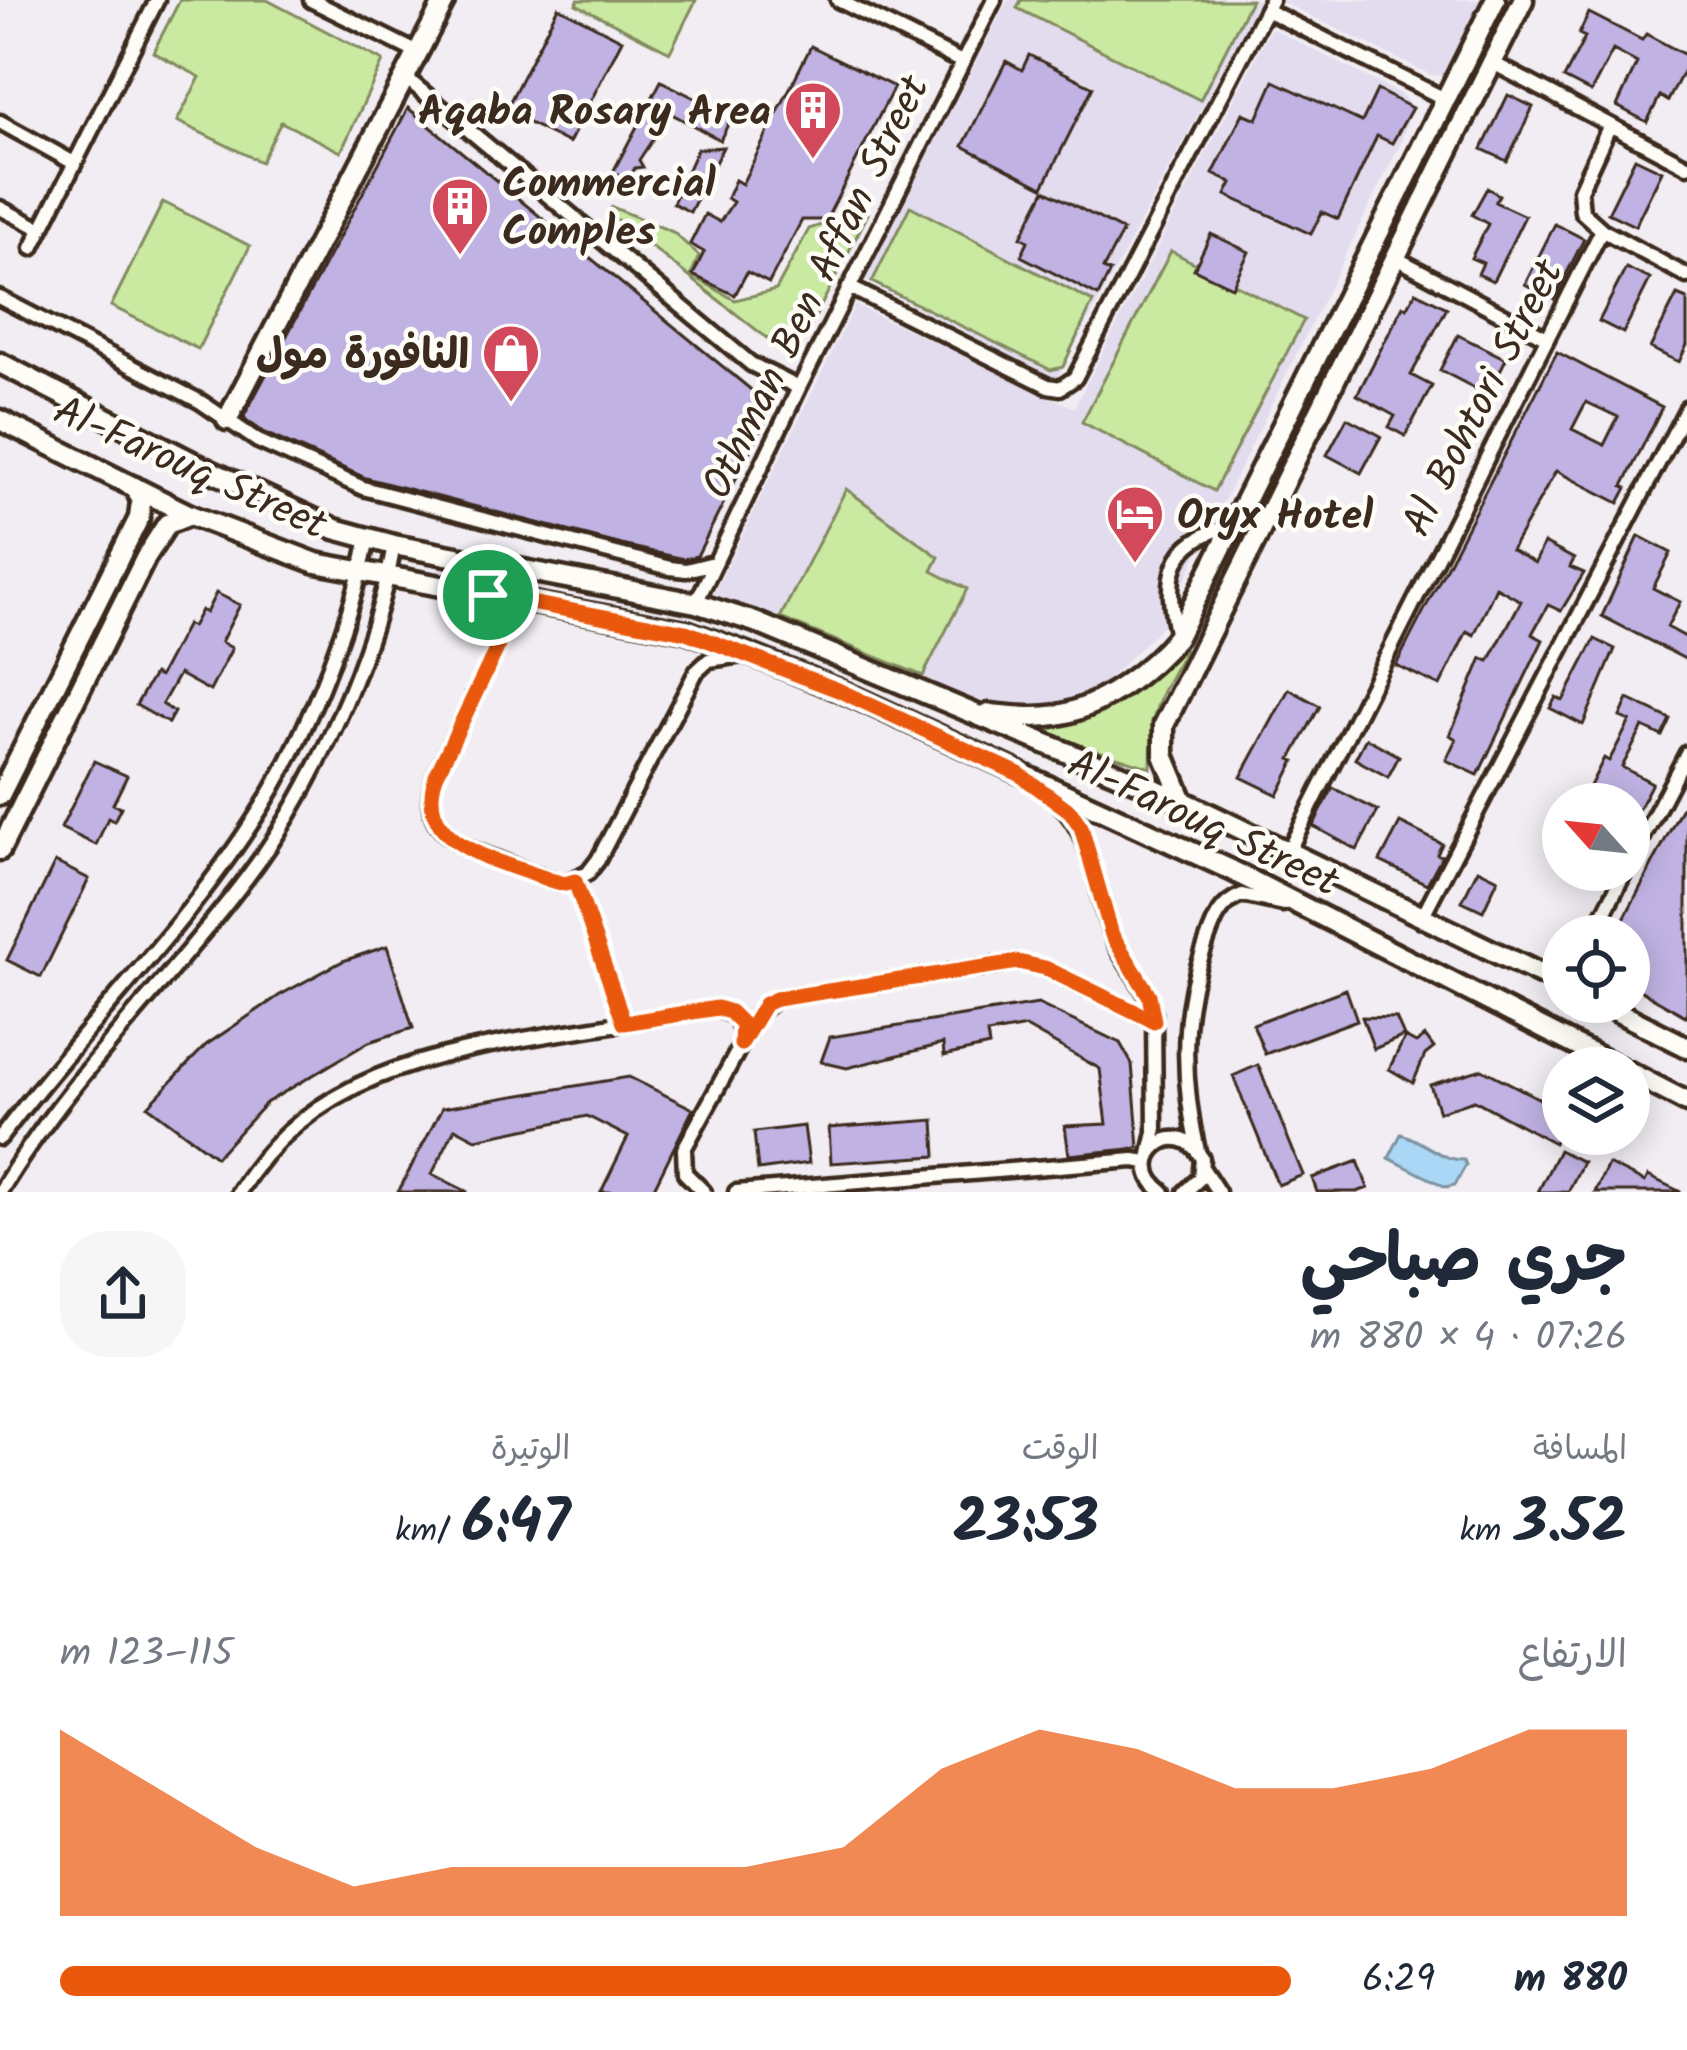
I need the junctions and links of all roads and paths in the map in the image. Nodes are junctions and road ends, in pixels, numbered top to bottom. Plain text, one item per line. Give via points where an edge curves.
1 (157, 0) edge
2 (311, 0) edge
3 (445, 0) edge
4 (838, 0) edge
5 (994, 0) edge
6 (1496, 0) edge
7 (1522, 0) edge
8 (1268, 5) edge
9 (418, 53) junction
10 (962, 62) junction
11 (1491, 62) junction
12 (406, 78) junction
13 (1444, 99) junction
14 (0, 122) edge
15 (1609, 127) junction
16 (74, 163) junction
17 (1687, 166) edge
18 (0, 208) edge
19 (41, 229) junction
20 (1602, 230) junction
21 (32, 248) dead end
22 (1394, 257) junction
23 (1687, 276) edge
24 (849, 287) junction
25 (0, 298) edge
26 (1547, 338) junction
27 (0, 363) edge
28 (1309, 371) junction
29 (1334, 381) junction
30 (799, 388) junction
31 (1687, 408) edge
32 (227, 420) junction
33 (0, 421) edge
34 (135, 487) junction
35 (190, 514) junction
36 (1232, 526) junction
37 (368, 538) junction
38 (394, 545) junction
39 (714, 563) junction
40 (361, 574) junction
41 (388, 578) junction
42 (488, 595) junction
43 (696, 603) junction
44 (1178, 637) junction
45 (749, 654) junction
46 (966, 712) junction
47 (1687, 753) edge
48 (1019, 774) junction
49 (0, 795) edge
50 (1183, 801) junction
51 (1650, 824) edge
52 (0, 850) edge
53 (1288, 850) junction
54 (575, 881) junction
55 (1422, 917) junction
56 (1324, 918) junction
57 (1542, 975) edge
58 (1154, 1021) junction
59 (624, 1023) junction
60 (1640, 1023) edge
61 (741, 1044) junction
62 (1579, 1047) edge
63 (1687, 1047) edge
64 (1650, 1083) edge
65 (1687, 1102) edge
66 (0, 1138) edge
67 (1198, 1151) junction
68 (1149, 1158) junction
69 (1202, 1169) junction
70 (0, 1192) edge
71 (239, 1192) edge
72 (704, 1192) edge
73 (736, 1192) edge
74 (1163, 1192) edge
75 (1185, 1192) edge
76 (1218, 1192) edge

1 - 16 street
2 - 9 street
3 - 9 main road
4 - 10 street
5 - 10 street, Othman Ben Affan Street
6 - 13 main road
7 - 11 main road
8 - 13 street
8 - 24 street via 1065,385 1040,383
9 - 12 main road
10 - 24 street, Othman Ben Affan Street
11 - 15 street
11 - 22 main road
12 - 30 street via 751,364
12 - 32 main road
13 - 28 main road
14 - 16 street
15 - 17 street
15 - 20 street via 1579,203
16 - 19 street
18 - 19 street
19 - 21 street
20 - 23 street
20 - 26 street, Al Bohtori Street
22 - 26 street
22 - 29 main road
24 - 30 street, Othman Ben Affan Street
25 - 32 street
26 - 53 street, Al Bohtori Street
27 - 37 main road, Al-Farouq Street via 263,497
28 - 29 main road
28 - 36 main road
29 - 50 main road via 1164,725 1164,755
30 - 39 street, Othman Ben Affan Street
31 - 55 street
32 - 39 street via 288,457 388,496 670,568
33 - 34 main road, Al-Farouq Street
34 - 35 main road, Al-Farouq Street
34 - 49 main road via 139,518
35 - 40 main road, Al-Farouq Street
35 - 52 main road via 167,524 146,556
36 - 44 main road
36 - 44 street via 1201,534 1179,556 1170,595
37 - 38 main road, Al-Farouq Street
37 - 40 street
38 - 41 street
38 - 43 main road, Al-Farouq Street
39 - 43 street, Othman Ben Affan Street
40 - 41 main road, Al-Farouq Street
40 - 66 street via 297,738 251,824
41 - 42 main road, Al-Farouq Street
41 - 70 street via 322,751 274,838
42 - 45 main road, Al-Farouq Street via 686,632
42 - 54 street via 502,610 503,627 430,791 434,819 459,844 550,880
43 - 46 main road, Al-Farouq Street
44 - 46 main road via 1147,668 1068,713
45 - 48 main road, Al-Farouq Street
45 - 54 street via 710,660 696,672 598,860
46 - 50 main road, Al-Farouq Street
47 - 51 street
48 - 56 main road, Al-Farouq Street
48 - 58 street via 1081,827 1112,935 1149,995
50 - 53 main road, Al-Farouq Street
53 - 55 main road, Al-Farouq Street
54 - 59 street
55 - 57 main road, Al-Farouq Street
56 - 62 main road, Al-Farouq Street
56 - 67 street via 1242,895 1216,916 1185,1018
58 - 61 street via 1045,968 1005,963 776,999
58 - 68 street
59 - 61 street via 717,1008 742,1024
59 - 71 street via 465,1048 356,1085 296,1126
60 - 63 main road
61 - 72 street via 684,1149 685,1173
64 - 65 main road
67 - 68 street via 1173,1139
67 - 69 street
68 - 73 street
68 - 74 street via 1150,1180
69 - 75 street
69 - 76 street

